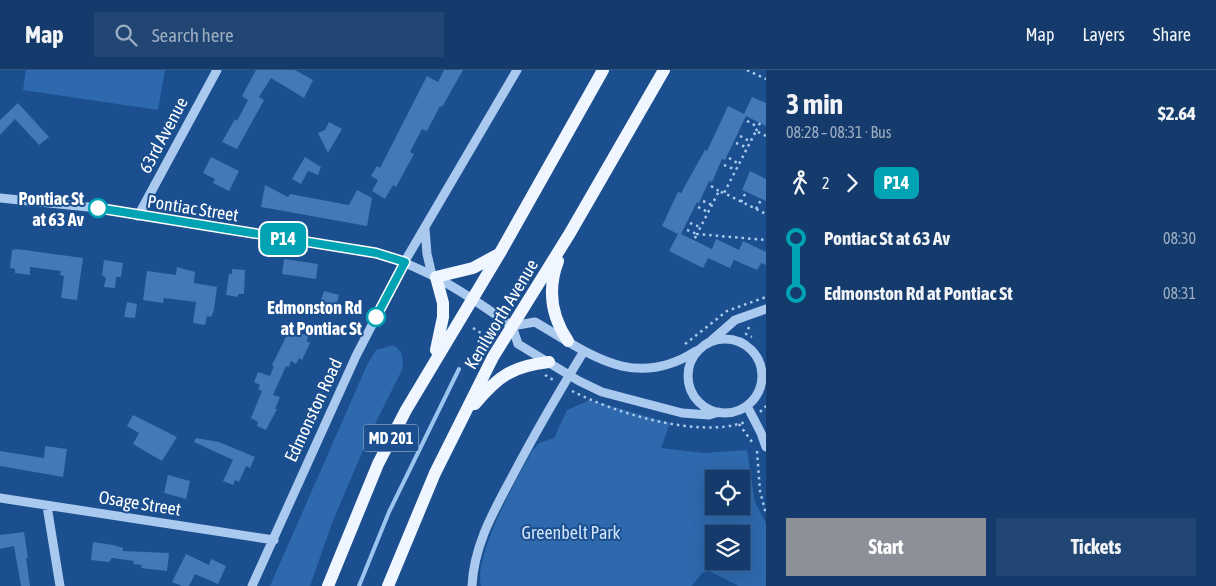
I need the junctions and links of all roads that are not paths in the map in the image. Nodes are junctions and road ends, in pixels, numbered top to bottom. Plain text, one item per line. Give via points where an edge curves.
1 (217, 70) edge
2 (517, 70) edge
3 (603, 70) edge
4 (664, 70) edge
5 (0, 198) edge
6 (138, 216) junction
7 (425, 228) junction
8 (570, 234) junction
9 (500, 253) junction
10 (405, 262) junction
11 (434, 276) junction
12 (471, 298) junction
13 (766, 309) edge
14 (512, 326) junction
15 (568, 341) junction
16 (706, 344) junction
17 (584, 351) junction
18 (434, 360) junction
19 (549, 362) junction
20 (763, 365) edge
21 (569, 375) junction
22 (747, 406) junction
23 (719, 412) junction
24 (462, 420) junction
25 (766, 447) edge
26 (0, 498) edge
27 (47, 506) junction
28 (274, 540) junction
29 (60, 586) edge
30 (252, 586) edge
31 (328, 586) edge
32 (388, 586) edge
33 (472, 586) edge

1 - 6 street, 63rd Avenue
2 - 7 street, Edmonston Road
3 - 9 main road, Kenilworth Avenue / MD 201
4 - 8 main road, Kenilworth Avenue / MD 201
5 - 6 street, Pontiac Street via 98,208
6 - 10 street, Pontiac Street via 376,253
7 - 10 street, Edmonston Road
7 - 11 street via 427,254
8 - 14 main road, Kenilworth Avenue / MD 201
8 - 15 main road via 555,270 552,302 555,320
9 - 11 main road via 473,268
9 - 12 main road, Kenilworth Avenue / MD 201
10 - 11 street, Pontiac Street
10 - 28 street, Edmonston Road via 356,356
11 - 12 street, Pontiac Street
11 - 18 main road via 443,302
12 - 14 street, Pontiac Street
12 - 18 main road, Kenilworth Avenue / MD 201
13 - 16 street via 735,320
14 - 15 street via 535,322
14 - 19 street via 518,344
14 - 24 main road, Kenilworth Avenue / MD 201
15 - 17 street
16 - 17 street via 683,359 641,369 617,366
16 - 20 street via 729,339 739,342
16 - 23 street via 691,362 689,384 701,404
17 - 21 street
18 - 31 main road, Kenilworth Avenue / MD 201 via 378,464
19 - 21 street
19 - 24 main road via 505,373
20 - 22 street via 760,387
21 - 23 street via 619,398 682,413 709,415
21 - 33 street via 485,529 474,558
22 - 23 street
22 - 25 street
24 - 32 main road, Kenilworth Avenue / MD 201 via 435,473
26 - 27 street, Osage Street
27 - 28 street, Osage Street
27 - 29 street
28 - 30 street, Edmonston Road

